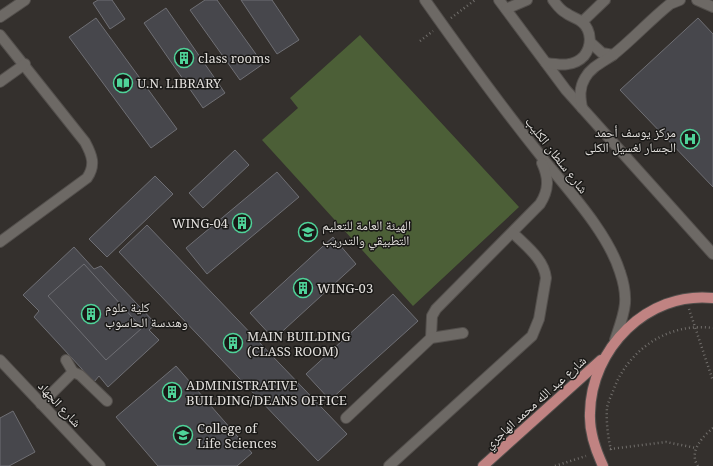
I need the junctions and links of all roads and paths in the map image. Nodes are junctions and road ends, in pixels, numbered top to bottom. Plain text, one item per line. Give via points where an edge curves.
1 (25, 0) edge
2 (499, 0) edge
3 (527, 0) edge
4 (553, 0) edge
5 (605, 0) edge
6 (677, 0) edge
7 (697, 0) edge
8 (428, 3) edge
9 (713, 7) edge
10 (506, 9) junction
11 (0, 17) edge
12 (582, 22) junction
13 (0, 34) edge
14 (590, 42) junction
15 (613, 55) junction
16 (546, 63) junction
17 (25, 64) junction
18 (0, 82) edge
19 (582, 108) junction
20 (538, 152) junction
21 (513, 232) junction
22 (0, 242) edge
23 (713, 254) edge
24 (713, 298) edge
25 (686, 299) junction
26 (694, 327) junction
27 (713, 328) edge
28 (463, 333) dead end
29 (431, 338) junction
30 (616, 340) junction
31 (604, 357) junction
32 (0, 360) edge
33 (66, 360) dead end
34 (73, 372) junction
35 (713, 381) edge
36 (107, 402) dead end
37 (42, 404) junction
38 (346, 418) dead end
39 (713, 428) edge
40 (696, 448) junction
41 (610, 449) junction
42 (597, 452) junction
43 (611, 453) dead end
44 (100, 466) edge
45 (389, 466) edge
46 (483, 466) edge
47 (554, 466) edge
48 (603, 466) edge
49 (698, 466) edge

1 - 11 street
2 - 10 street
3 - 10 street
4 - 12 street via 566,14
5 - 12 street
6 - 15 street
7 - 9 street
8 - 20 street, شارع سلطان الكليب
10 - 16 street
12 - 14 street via 589,32
13 - 17 street
14 - 15 street via 602,53
14 - 16 street via 586,53 575,63
15 - 19 street via 590,70 584,78 580,93
16 - 19 street
17 - 18 street
17 - 22 street via 85,142 93,164 87,178
19 - 23 street
20 - 21 street via 546,172 546,195
20 - 30 street, شارع سلطان الكليب via 591,220 615,259 625,289 626,305
21 - 29 street via 436,309 432,316
21 - 45 street via 539,260 545,272 537,328 532,336
24 - 25 main road
25 - 26 path
25 - 30 main road via 666,304 647,313 630,325
26 - 27 path
26 - 35 path
26 - 41 path via 679,329 661,336 637,352 624,368 607,407
28 - 29 street
29 - 38 street
30 - 31 main road
31 - 42 main road via 591,394 590,414
31 - 46 main road, شارع عبد الله محمد الهاجري
32 - 37 street, شارع الجهاد
33 - 34 street
34 - 36 street via 80,375
34 - 37 street
37 - 44 street, شارع الجهاد
39 - 40 path
40 - 41 path via 666,442
40 - 49 path via 694,457
41 - 42 path
41 - 43 path
42 - 47 path
42 - 48 main road

